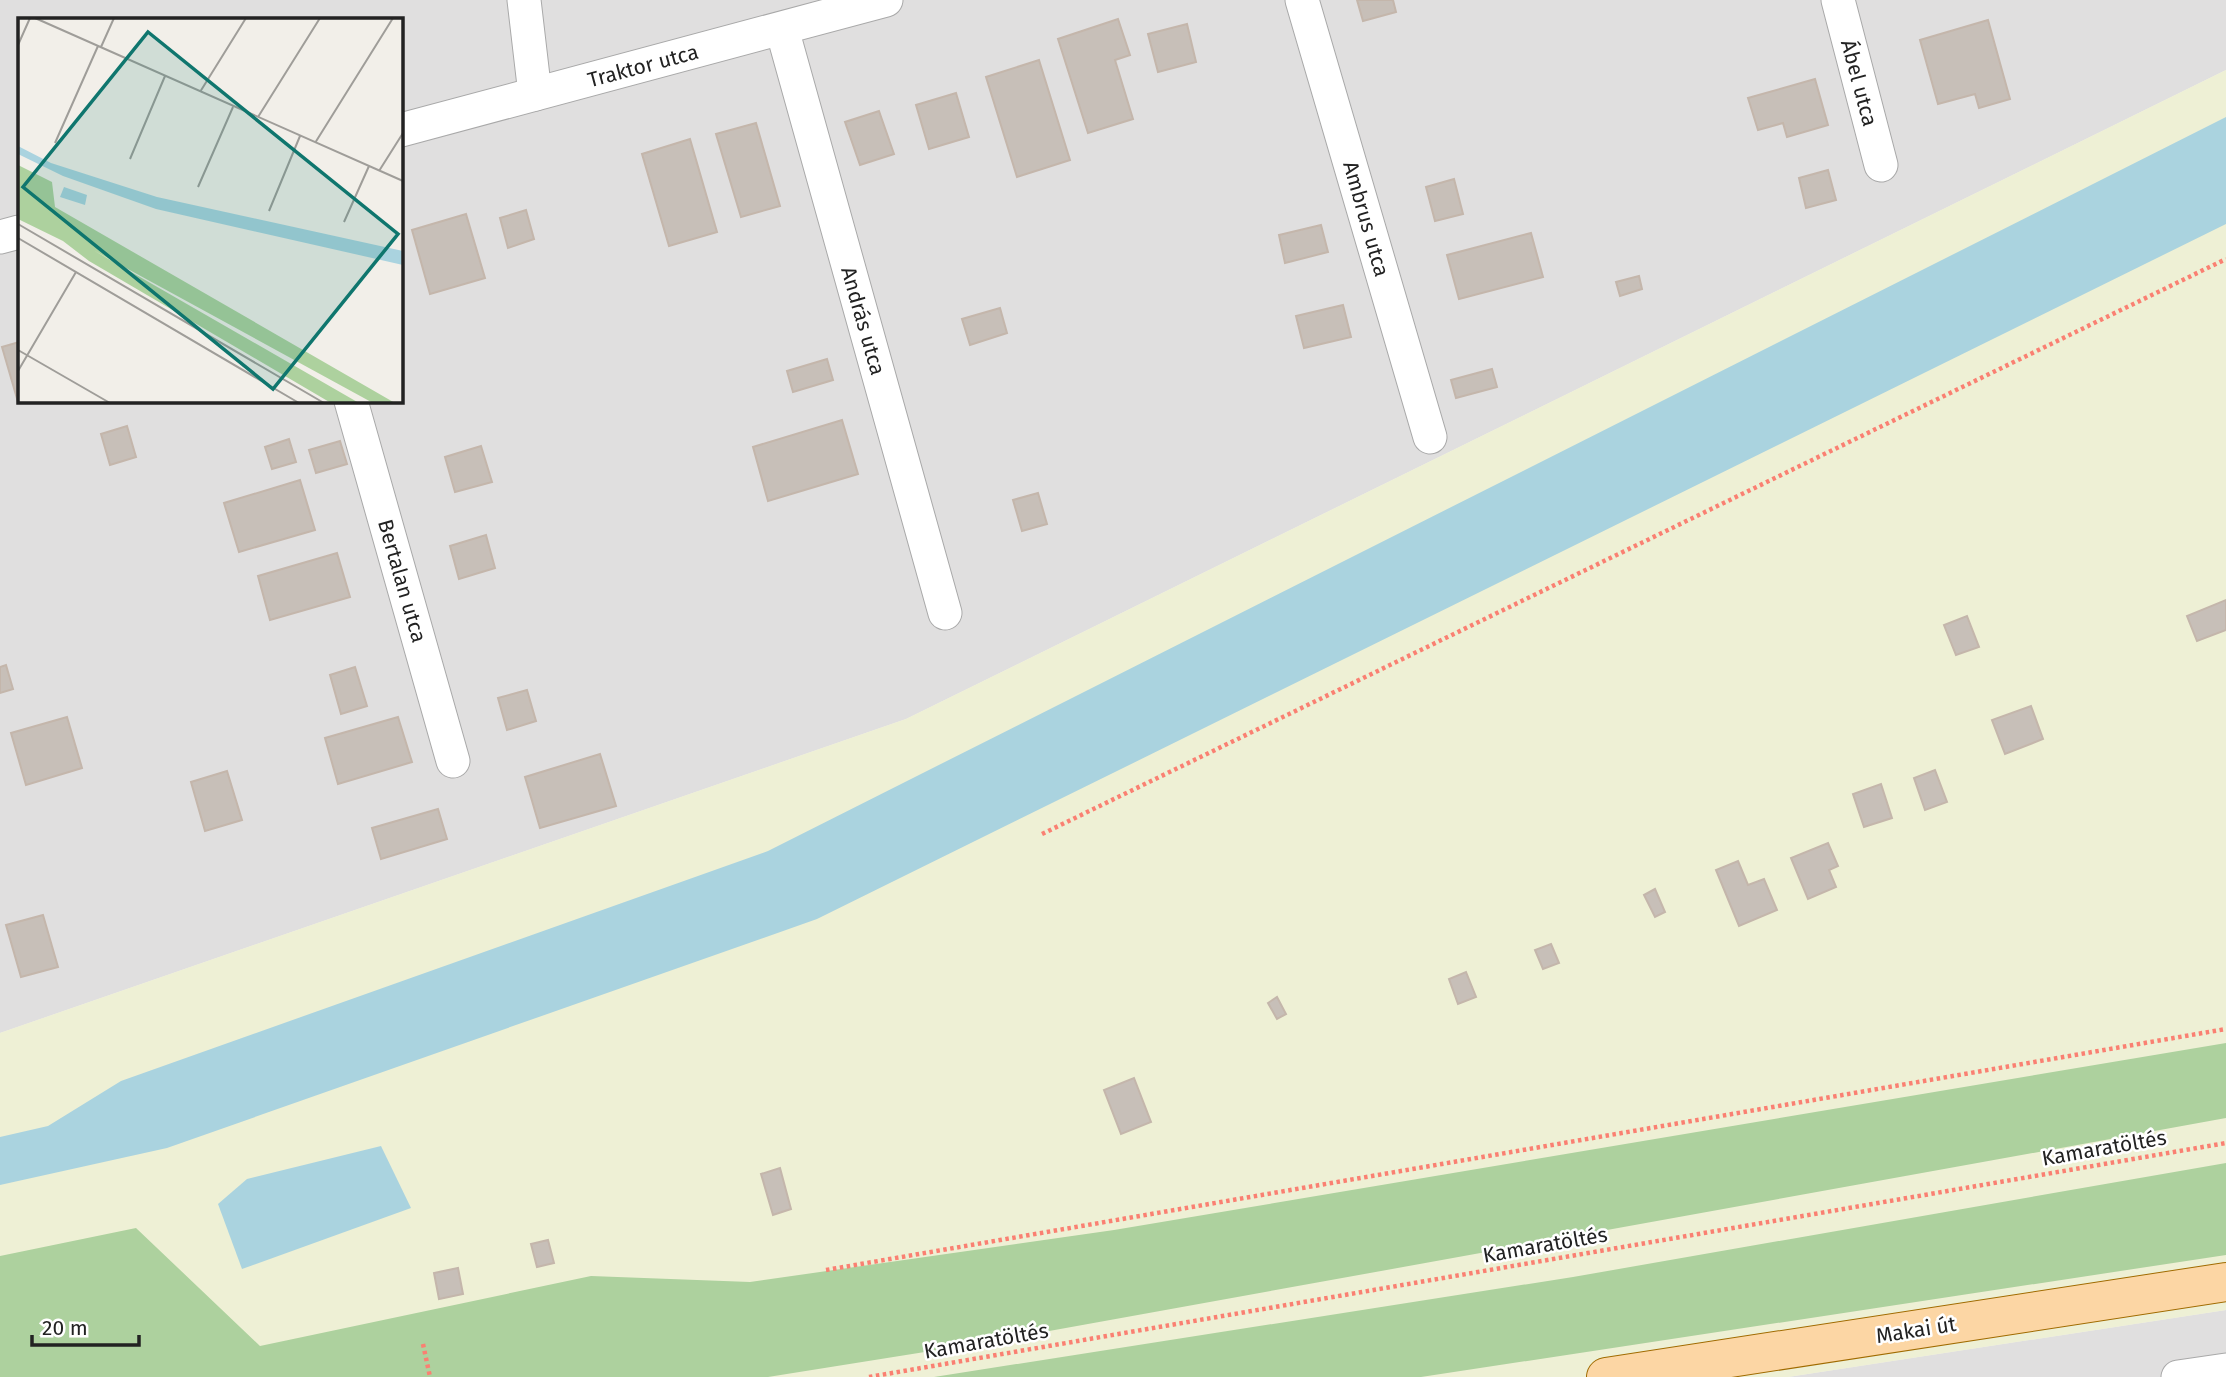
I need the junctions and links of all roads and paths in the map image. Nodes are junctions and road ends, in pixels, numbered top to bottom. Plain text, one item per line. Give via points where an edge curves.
1 (524, 0) edge
2 (886, 0) edge
3 (1302, 0) edge
4 (1838, 0) edge
5 (782, 29) junction
6 (535, 94) junction
7 (402, 130) edge
8 (1881, 165) dead end
9 (18, 232) edge
10 (0, 237) edge
11 (2226, 259) edge
12 (351, 402) edge
13 (1430, 437) dead end
14 (945, 613) dead end
15 (453, 761) dead end
16 (1042, 834) dead end
17 (2226, 1029) edge
18 (2226, 1143) edge
19 (826, 1270) dead end
20 (2226, 1282) edge
21 (423, 1344) dead end
22 (2226, 1370) edge
23 (430, 1377) edge
24 (869, 1377) edge
25 (1606, 1377) edge
26 (2178, 1377) edge

1 - 6 street
2 - 5 street, Traktor utca
3 - 13 street, Ambrus utca
4 - 8 street, Ábel utca
5 - 6 street, Traktor utca
5 - 14 street, András utca
6 - 7 street, Traktor utca
9 - 10 street
11 - 16 path
12 - 15 street, Bertalan utca
17 - 19 path
18 - 24 path, Kamaratöltés
20 - 25 main road, Makai út
21 - 23 path
22 - 26 street

